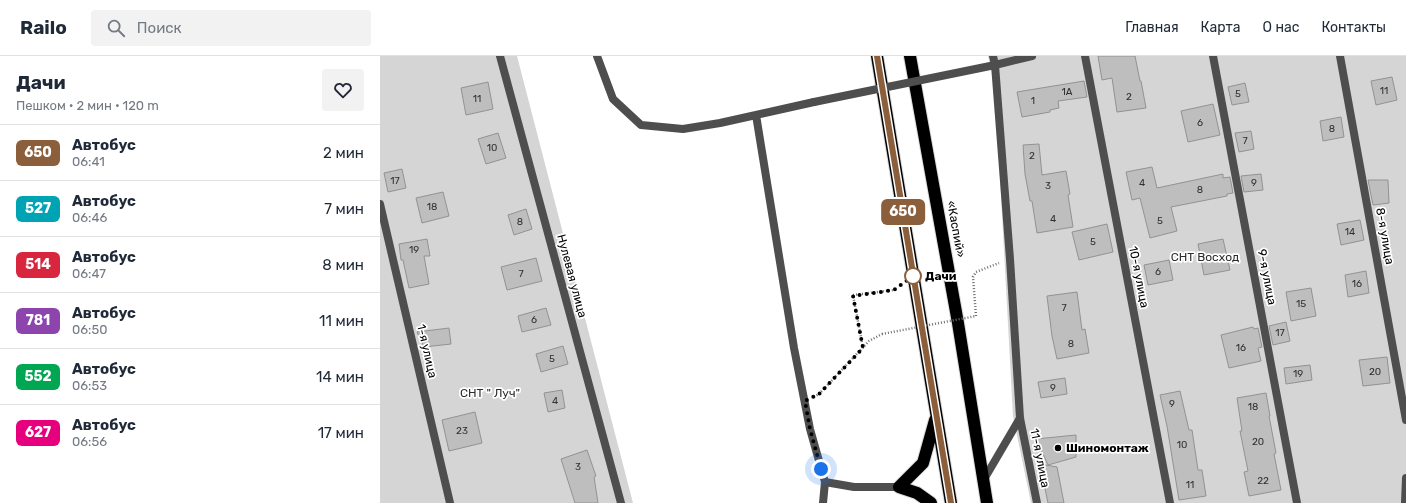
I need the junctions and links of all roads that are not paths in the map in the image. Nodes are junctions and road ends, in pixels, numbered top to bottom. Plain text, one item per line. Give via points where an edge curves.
1 (500, 56) edge
2 (597, 56) edge
3 (878, 56) edge
4 (910, 56) edge
5 (993, 56) edge
6 (1032, 56) edge
7 (1085, 56) edge
8 (1213, 56) edge
9 (1340, 56) edge
10 (995, 65) junction
11 (756, 115) junction
12 (380, 204) edge
13 (936, 417) junction
14 (1020, 418) junction
15 (1406, 420) edge
16 (1406, 478) edge
17 (825, 482) junction
18 (983, 482) junction
19 (899, 486) junction
20 (450, 503) edge
21 (621, 503) edge
22 (823, 503) edge
23 (931, 503) edge
24 (951, 503) edge
25 (987, 503) edge
26 (1037, 503) edge
27 (1170, 503) edge
28 (1297, 503) edge
29 (1405, 503) edge

1 - 21 street, Нулевая улица
2 - 11 street via 613,99 641,124 683,129
3 - 13 highway
4 - 18 highway, «Каспий» via 958,323
5 - 10 street, 11-я улица
6 - 10 street
7 - 27 street, 10-я улица
8 - 28 street, 9-я улица
9 - 15 street, 8-я улица
10 - 11 street, bridge
10 - 14 street, 11-я улица
11 - 17 street via 794,348 810,429
12 - 20 street, 1-я улица
13 - 19 highway via 923,463
13 - 24 highway
14 - 18 street
14 - 26 street, 11-я улица
16 - 29 street
17 - 19 street via 854,487
17 - 22 street
18 - 25 highway, «Каспий»
19 - 23 highway via 917,493

